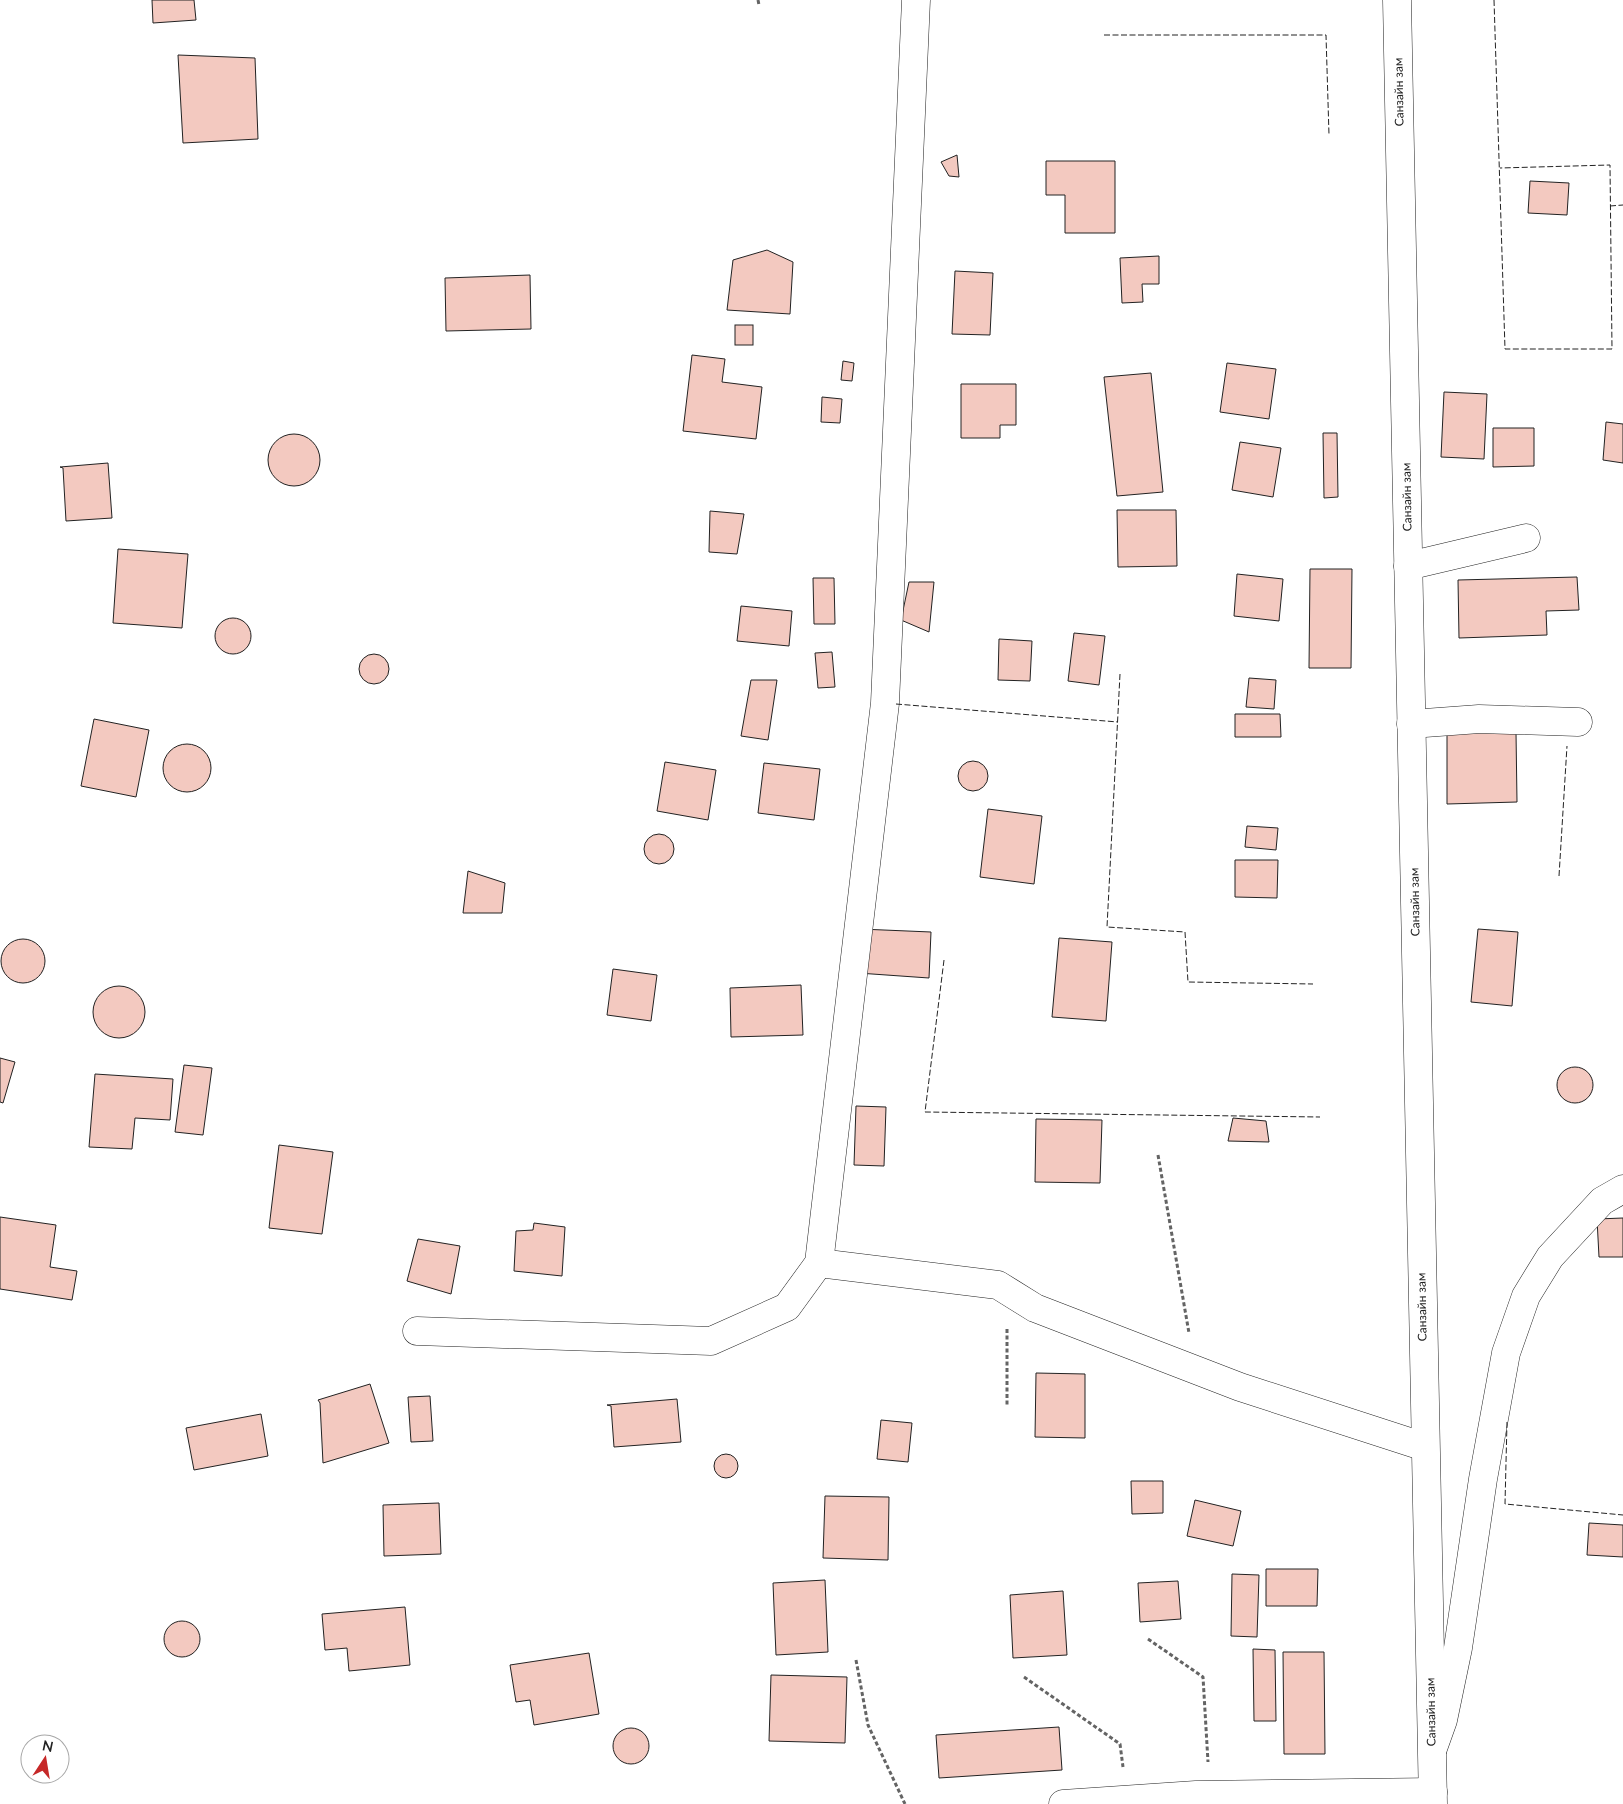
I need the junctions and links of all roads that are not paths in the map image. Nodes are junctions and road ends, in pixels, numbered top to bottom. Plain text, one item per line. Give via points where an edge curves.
1 (916, 0) edge
2 (1397, 0) edge
3 (1526, 538) dead end
4 (1408, 566) junction
5 (1578, 722) dead end
6 (1411, 724) junction
7 (1623, 1189) edge
8 (819, 1264) junction
9 (417, 1331) dead end
10 (1425, 1447) junction
11 (1432, 1751) junction
12 (1433, 1798) edge
13 (1063, 1804) edge

1 - 8 street via 885,703
2 - 4 street, Санзайн зам
3 - 4 street
4 - 6 street, Санзайн зам
5 - 6 street via 1479,719
6 - 10 street, Санзайн зам
7 - 11 street via 1602,1201 1550,1257 1526,1296 1506,1353 1458,1648 1443,1720
8 - 9 street via 787,1307 710,1341
8 - 10 street via 998,1286 1035,1308 1240,1387
10 - 11 street, Санзайн зам
11 - 12 street, Санзайн зам
12 - 13 street via 1210,1795

